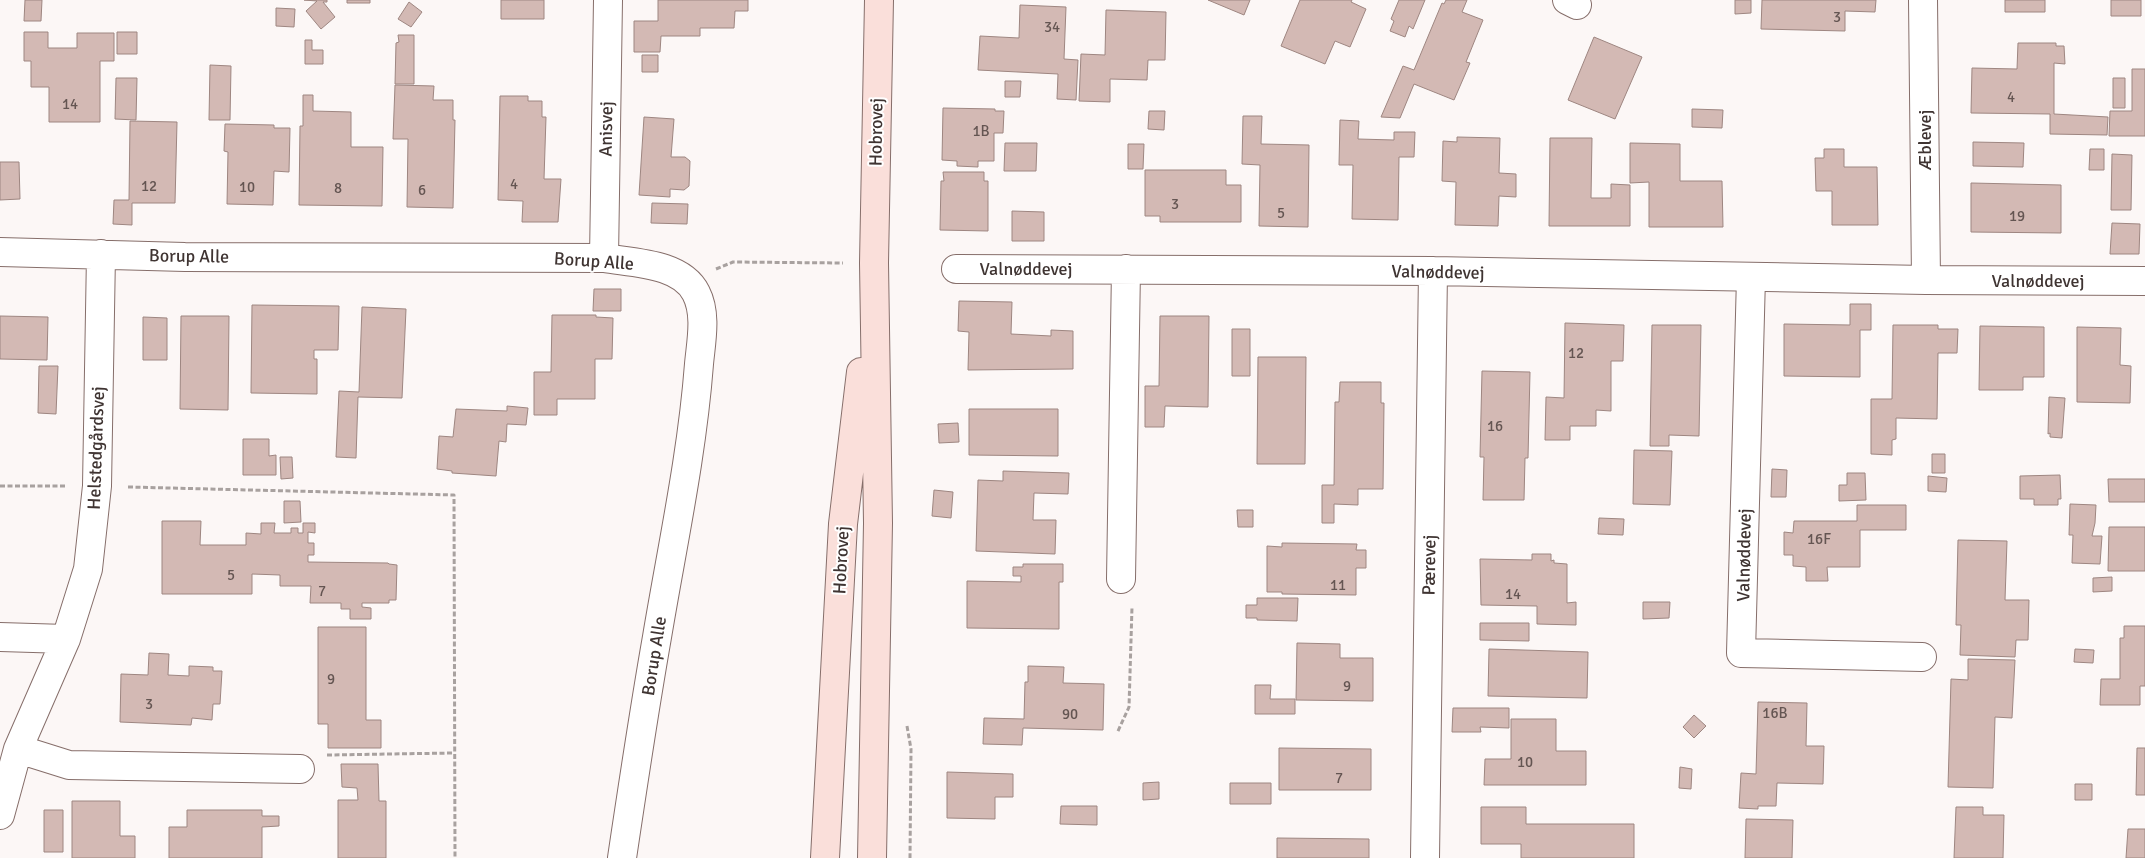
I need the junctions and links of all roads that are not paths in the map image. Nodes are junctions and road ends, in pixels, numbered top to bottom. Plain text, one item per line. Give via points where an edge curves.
1 (608, 0) edge
2 (879, 0) edge
3 (1923, 0) edge
4 (0, 252) edge
5 (101, 254) junction
6 (604, 258) junction
7 (874, 263) junction
8 (956, 269) dead end
9 (1126, 269) junction
10 (1433, 271) junction
11 (1751, 277) junction
12 (1926, 280) junction
13 (2145, 281) edge
14 (1121, 578) road end
15 (0, 637) edge
16 (66, 639) junction
17 (1922, 657) dead end
18 (18, 750) junction
19 (300, 770) road end
20 (0, 816) edge
21 (622, 858) edge
22 (825, 858) edge
23 (872, 858) edge
24 (1426, 858) edge

1 - 6 street, Anisvej
2 - 7 main road, Hobrovej
3 - 12 street, Æblevej
4 - 5 street, Borup Alle
5 - 6 street, Borup Alle
5 - 16 street, Helstedgårdsvej via 97,486 88,569
6 - 21 street, Borup Alle via 660,268 687,280 697,294 702,315 696,412
7 - 22 main road, Hobrovej via 843,524
7 - 23 main road, Hobrovej via 878,523
8 - 9 street, Valnøddevej
9 - 10 street, Valnøddevej
9 - 14 street
10 - 11 street, Valnøddevej
10 - 24 street, Pærevej
11 - 12 street, Valnøddevej
11 - 17 street, Valnøddevej via 1741,653
12 - 13 street, Valnøddevej
15 - 16 street
16 - 18 street, Helstedgårdsvej
18 - 19 street via 69,765
18 - 20 street, Helstedgårdsvej

